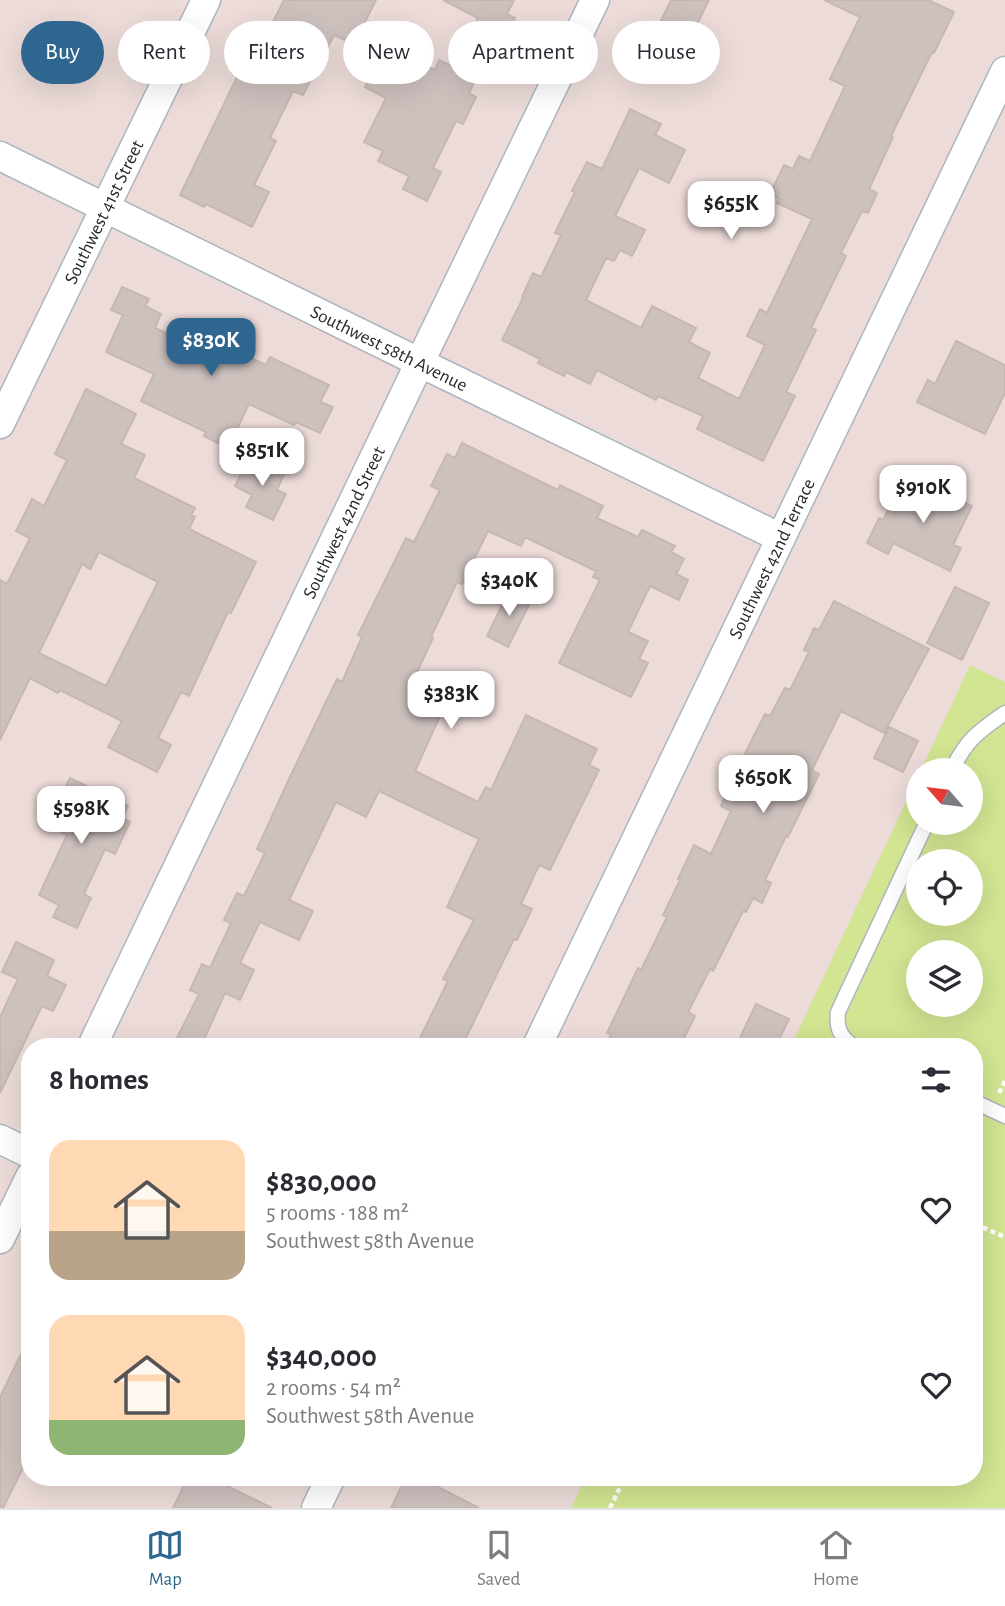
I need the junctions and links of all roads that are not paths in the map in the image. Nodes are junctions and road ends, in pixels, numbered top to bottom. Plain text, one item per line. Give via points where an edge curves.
1 (206, 0) edge
2 (595, 0) edge
3 (1005, 71) edge
4 (0, 156) edge
5 (105, 208) junction
6 (420, 362) junction
7 (0, 424) edge
8 (781, 538) junction
9 (1003, 718) edge
10 (959, 758) edge
11 (921, 835) edge
12 (96, 1038) edge
13 (541, 1038) edge
14 (842, 1038) edge
15 (983, 1106) edge
16 (1005, 1116) edge
17 (0, 1139) edge
18 (21, 1150) edge
19 (21, 1196) edge
20 (0, 1240) edge
21 (327, 1486) edge
22 (316, 1508) edge

1 - 5 street, Southwest 41st Street
2 - 6 street, Southwest 42nd Street
3 - 8 street, Southwest 42nd Terrace
4 - 5 street, Southwest 58th Avenue
5 - 6 street, Southwest 58th Avenue
5 - 7 street, Southwest 41st Street
6 - 8 street, Southwest 58th Avenue
6 - 12 street, Southwest 42nd Street
8 - 13 street, Southwest 42nd Terrace
9 - 10 lane via 967,743
11 - 14 lane via 838,1012
15 - 16 lane
17 - 18 street
19 - 20 street
21 - 22 street

